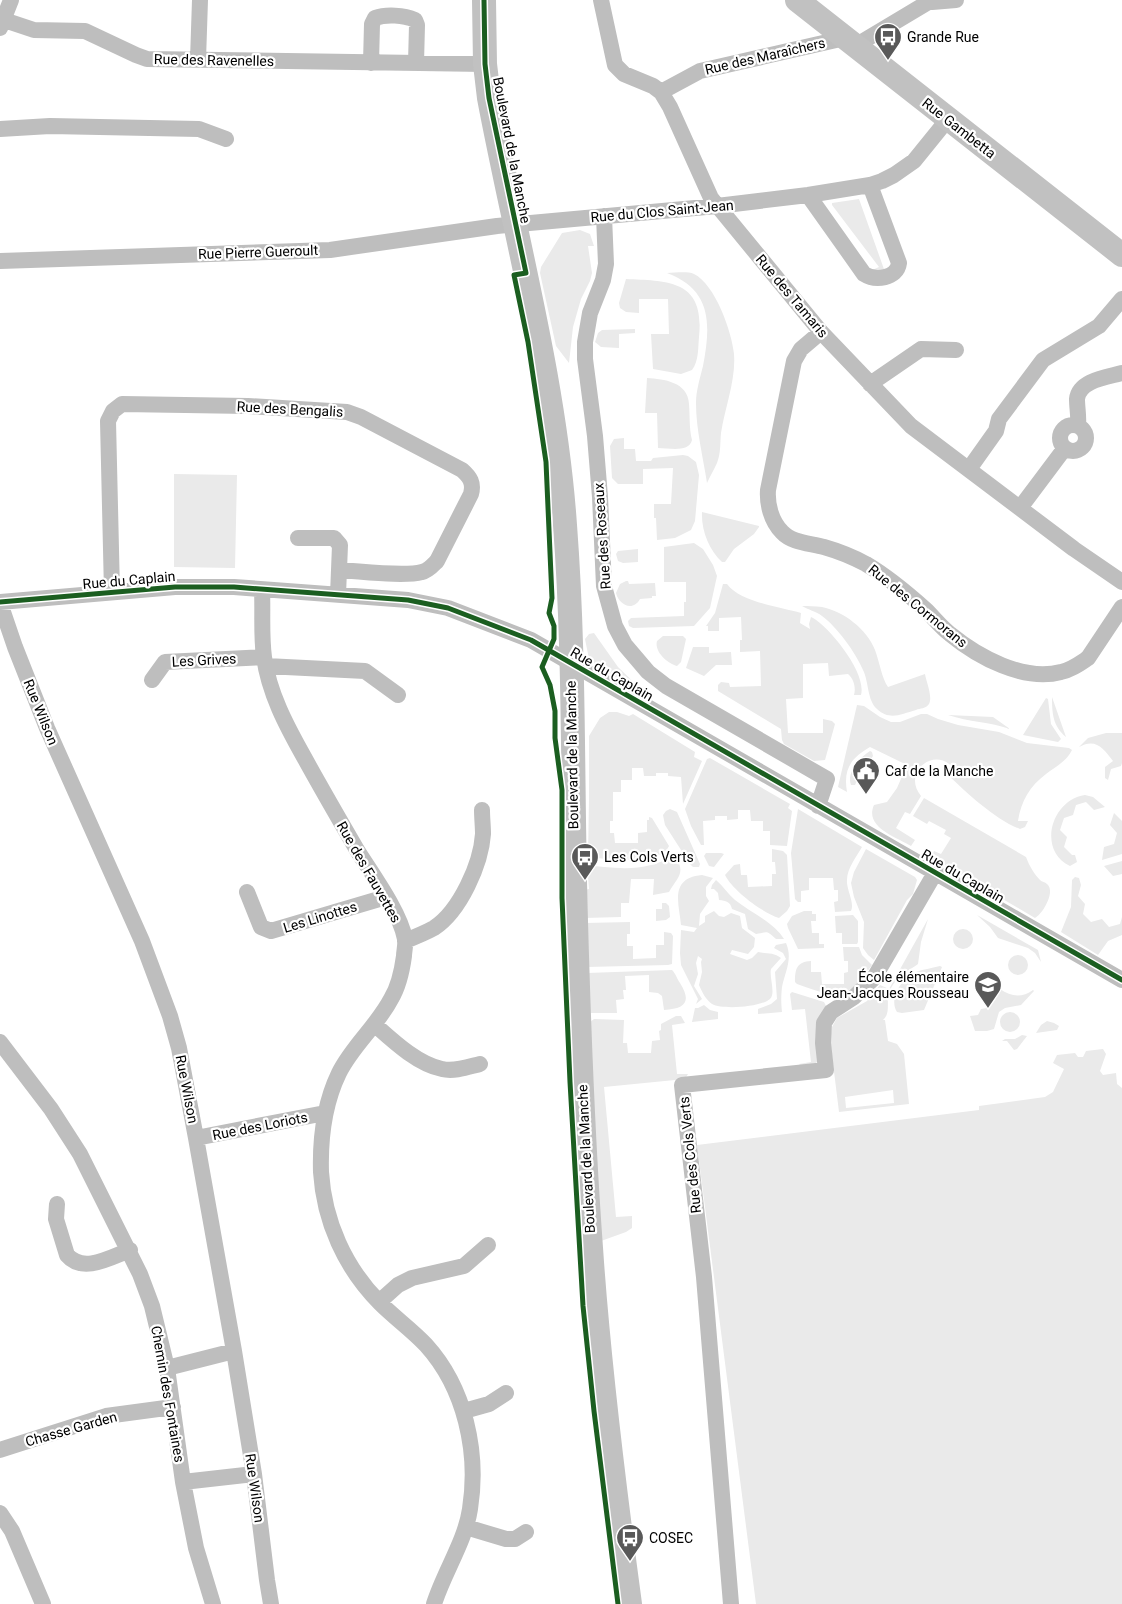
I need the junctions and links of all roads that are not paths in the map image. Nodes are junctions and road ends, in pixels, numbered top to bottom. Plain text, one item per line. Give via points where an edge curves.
1 (11, 0) edge
2 (200, 0) edge
3 (484, 0) edge
4 (601, 0) edge
5 (796, 0) edge
6 (956, 0) edge
7 (932, 1) edge
8 (2, 24) edge
9 (850, 42) junction
10 (198, 60) junction
11 (371, 62) junction
12 (416, 63) junction
13 (485, 64) junction
14 (661, 92) junction
15 (948, 119) junction
16 (0, 129) edge
17 (226, 139) dead end
18 (870, 184) junction
19 (808, 195) junction
20 (717, 206) junction
21 (604, 216) junction
22 (515, 224) junction
23 (1122, 255) edge
24 (0, 261) edge
25 (1122, 299) edge
26 (822, 332) junction
27 (956, 350) dead end
28 (1122, 373) edge
29 (870, 384) junction
30 (969, 469) junction
31 (1020, 508) junction
32 (298, 538) dead end
33 (339, 570) junction
34 (400, 574) junction
35 (1122, 582) edge
36 (262, 590) junction
37 (112, 592) junction
38 (338, 595) junction
39 (397, 599) junction
40 (0, 603) edge
41 (1122, 607) edge
42 (265, 662) junction
43 (570, 663) junction
44 (152, 680) dead end
45 (398, 695) dead end
46 (818, 806) junction
47 (482, 810) dead end
48 (935, 873) junction
49 (247, 892) dead end
50 (386, 897) junction
51 (405, 941) junction
52 (1122, 980) edge
53 (374, 1024) junction
54 (0, 1042) edge
55 (480, 1064) dead end
56 (325, 1113) junction
57 (196, 1138) junction
58 (57, 1204) dead end
59 (488, 1245) dead end
60 (130, 1250) junction
61 (379, 1302) junction
62 (234, 1351) junction
63 (166, 1368) junction
64 (506, 1393) dead end
65 (173, 1407) junction
66 (464, 1411) junction
67 (0, 1450) edge
68 (254, 1474) junction
69 (183, 1482) junction
70 (0, 1513) edge
71 (466, 1527) junction
72 (526, 1532) dead end
73 (43, 1604) edge
74 (213, 1604) edge
75 (271, 1604) edge
76 (434, 1604) edge
77 (630, 1604) edge
78 (731, 1604) edge

1 - 8 street
2 - 10 street
3 - 13 main road, Boulevard de la Manche
4 - 14 street via 615,64 624,74
5 - 9 main road, Rue Gambetta
6 - 7 street
7 - 9 street
8 - 10 street, Rue des Ravenelles via 34,30 85,31 147,59
9 - 14 street, Rue des Maraîchers via 700,71
9 - 15 main road, Rue Gambetta
10 - 11 street, Rue des Ravenelles
11 - 12 street, Rue des Ravenelles
11 - 12 street via 372,24 380,16 415,20
12 - 13 street, Rue des Ravenelles
13 - 22 main road, Boulevard de la Manche
14 - 20 street, Rue des Tamaris
15 - 18 street, Rue du Clos Saint-Jean via 914,161 894,175
15 - 23 main road, Rue Gambetta
16 - 17 street via 50,126 199,129
18 - 19 street, Rue du Clos Saint-Jean
18 - 19 street via 899,263 894,273 878,279 864,274
19 - 20 street, Rue du Clos Saint-Jean
20 - 21 street, Rue du Clos Saint-Jean
20 - 26 street, Rue des Tamaris
21 - 22 street, Rue du Clos Saint-Jean
21 - 46 street, Rue des Roseaux via 606,264 590,313 585,359 595,436 604,586 616,629 635,658 666,686 826,779
22 - 24 street, Rue Pierre Gueroult via 330,250
22 - 43 main road, Boulevard de la Manche via 539,335 554,426 565,525
25 - 30 street via 1099,326 1043,360 999,419 996,430
26 - 29 street, Rue des Tamaris
26 - 41 street, Rue des Cormorans via 801,349 794,361 768,490 769,509 782,532 799,542 855,558 870,566 892,581 950,634 979,654 1002,666 1028,673 1060,673 1080,664 1088,658
27 - 29 street via 921,349
28 - 31 street via 1086,384 1080,390 1077,398 1078,426 1069,426 1062,432 1065,448
29 - 30 street, Rue des Tamaris via 911,426
30 - 31 street, Rue des Tamaris
31 - 35 street, Rue des Tamaris
32 - 33 street via 334,538 340,545
33 - 34 street, Rue des Bengalis
33 - 38 street
34 - 37 street, Rue des Bengalis via 430,569 437,560 471,494 472,482 462,470 347,412 122,404 108,421
34 - 39 street
36 - 37 street, Rue du Caplain via 175,587
36 - 38 street, Rue du Caplain
36 - 42 street, Rue des Fauvettes
37 - 40 street, Rue du Caplain
38 - 39 street, Rue du Caplain
39 - 43 street, Rue du Caplain via 448,608 531,640
40 - 57 street, Rue Wilson via 47,728 142,941 170,1016
42 - 44 street, Les Grives via 165,662
42 - 45 street via 365,671
42 - 50 street, Rue des Fauvettes via 281,716
43 - 46 street, Rue du Caplain
43 - 77 main road, Boulevard de la Manche via 582,1105 604,1387
46 - 48 street, Rue du Caplain
47 - 51 street via 483,835 470,881 449,914 434,928
48 - 52 street, Rue du Caplain
48 - 78 street, Rue des Cols Verts via 874,978 831,1012 824,1023 826,1070 682,1085 704,1276
49 - 50 street, Les Linottes via 261,927 271,931
50 - 51 street, Rue des Fauvettes
51 - 53 street, Rue des Fauvettes via 399,982 392,999
53 - 55 street via 429,1065 450,1070
53 - 56 street, Rue des Fauvettes via 354,1047 338,1075
54 - 60 street, Chemin des Fontaines via 51,1109 80,1154
56 - 57 street, Rue des Loriots
56 - 61 street, Rue des Fauvettes via 321,1132 321,1170 328,1218 348,1261
57 - 62 street, Rue Wilson
58 - 60 street via 56,1219 71,1260 87,1264
59 - 61 street via 464,1266 412,1278 398,1285
60 - 63 street, Chemin des Fontaines via 152,1306
61 - 66 street, Rue des Fauvettes via 426,1345 444,1371
62 - 63 street
62 - 68 street, Rue Wilson
63 - 65 street, Chemin des Fontaines
64 - 66 street via 490,1404
65 - 67 street, Chasse Garden via 106,1416
65 - 69 street, Chemin des Fontaines
66 - 71 street, Rue des Fauvettes via 473,1475
68 - 69 street
68 - 75 street, Rue Wilson
69 - 74 street, Chemin des Fontaines via 196,1548
70 - 73 street via 12,1531
71 - 72 street via 506,1539
71 - 76 street, Rue des Fauvettes

